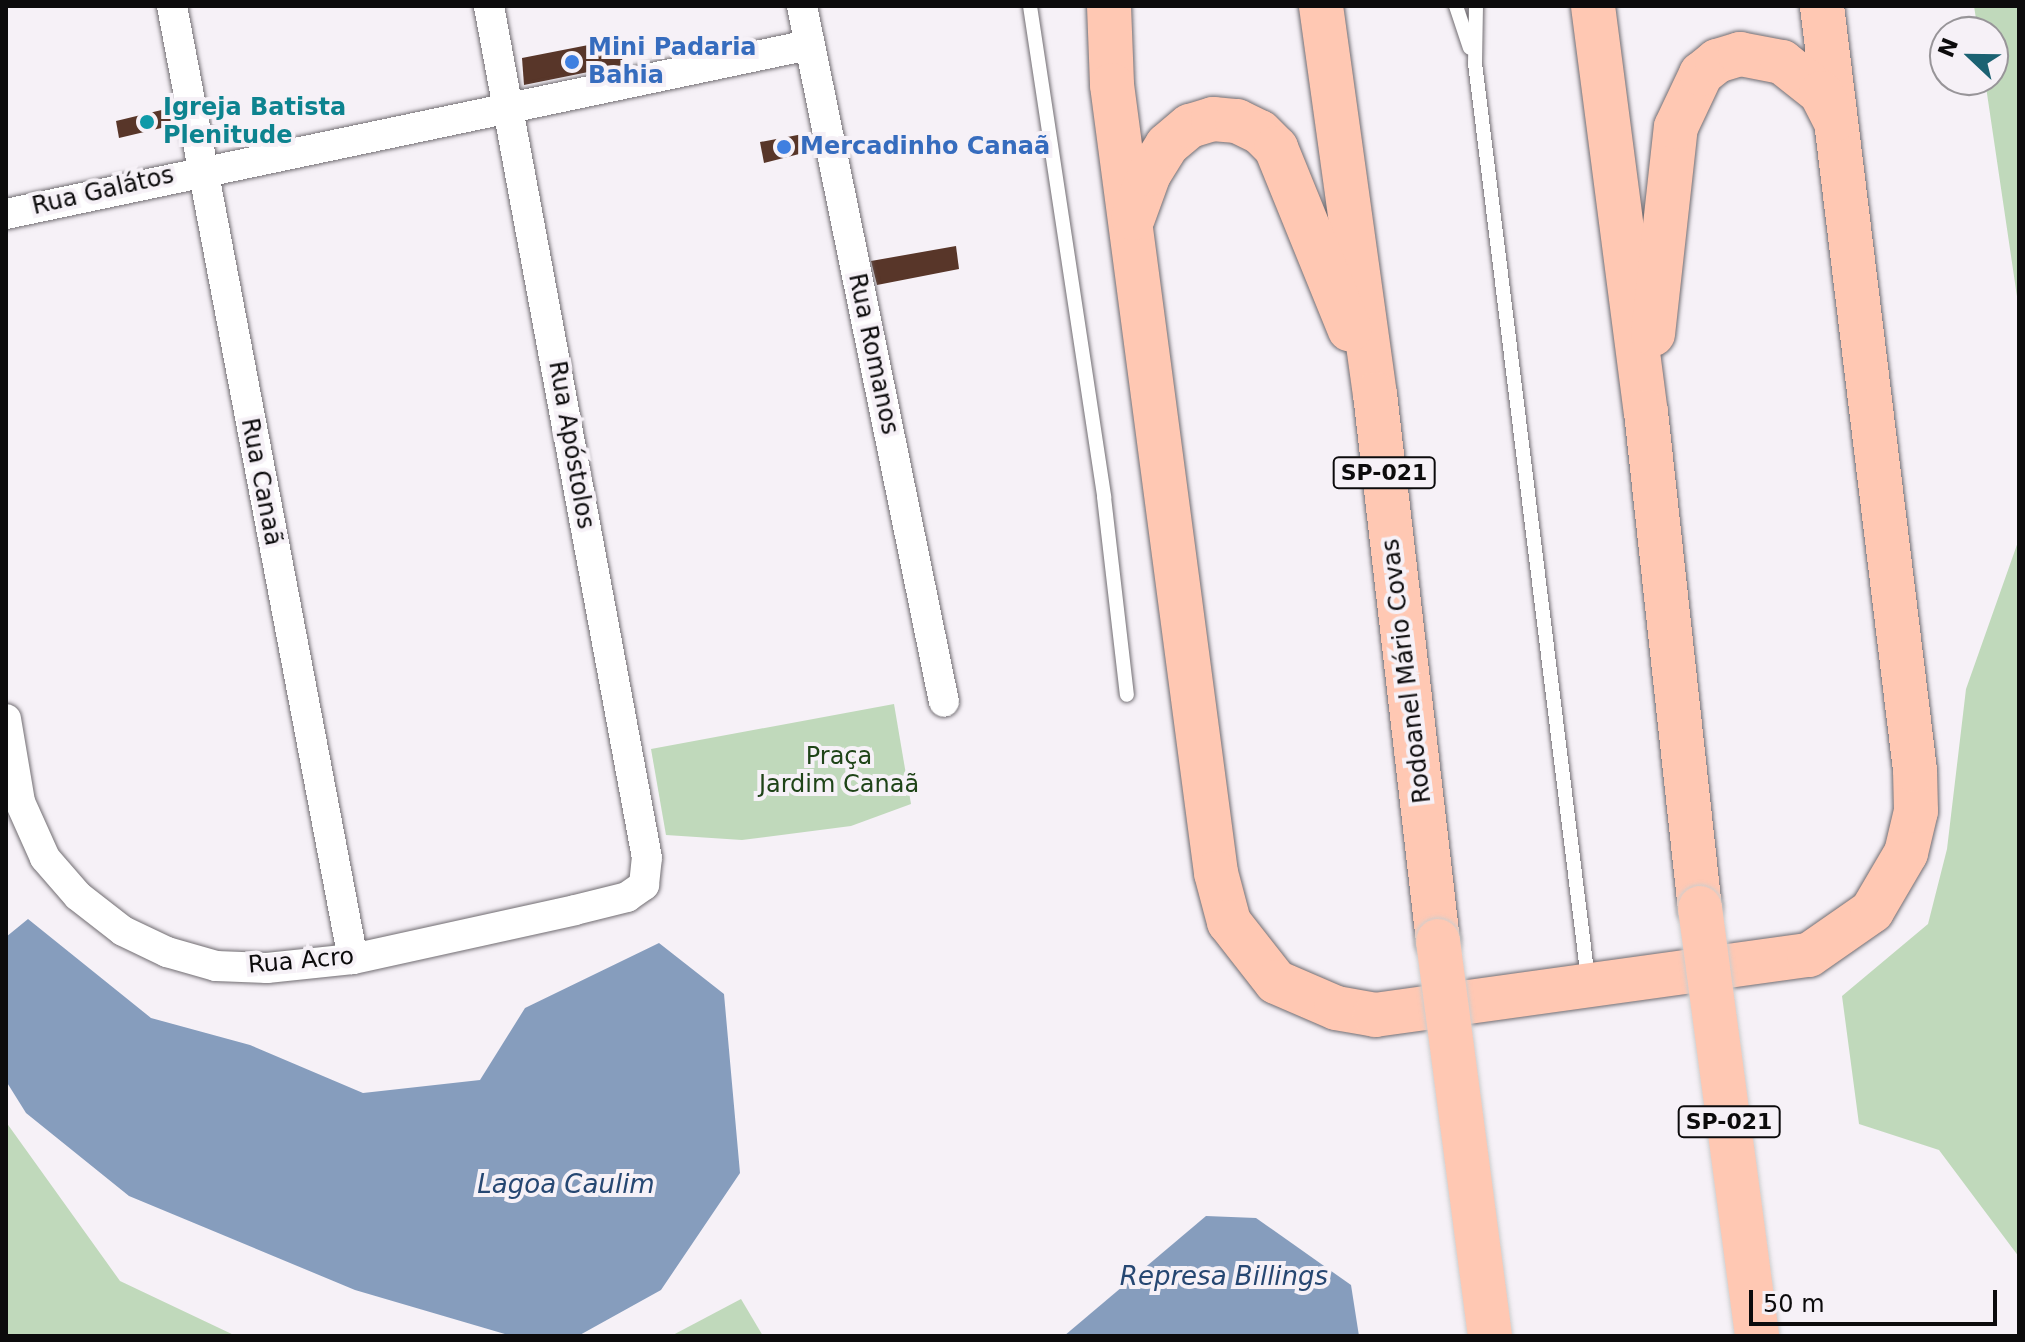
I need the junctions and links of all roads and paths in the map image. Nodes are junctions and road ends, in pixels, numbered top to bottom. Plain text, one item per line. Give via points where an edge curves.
1 (172, 6) edge
2 (489, 6) edge
3 (802, 6) edge
4 (1030, 6) edge
5 (1109, 6) edge
6 (1321, 6) edge
7 (1456, 6) edge
8 (1476, 6) edge
9 (1593, 6) edge
10 (1822, 6) edge
11 (809, 45) junction
12 (1475, 63) junction
13 (508, 107) junction
14 (1837, 124) junction
15 (201, 169) junction
16 (6, 214) edge
17 (1132, 220) junction
18 (1375, 394) junction
19 (1646, 412) junction
20 (1127, 695) dead end
21 (944, 702) dead end
22 (6, 719) edge
23 (644, 885) joint
24 (353, 959) junction
25 (1589, 989) junction
26 (1490, 1336) edge
27 (1757, 1336) edge

1 - 15 street, Rua Canaã
2 - 13 street, Rua Apóstolos
3 - 11 street, Rua Romanos
4 - 20 lane via 1104,497
5 - 17 highway via 1112,85
6 - 18 highway, Rodoanel Mário Covas / SP-021
7 - 12 lane
8 - 12 lane
9 - 19 highway, SP-021
10 - 14 highway
11 - 13 street, Rua Galátos
11 - 21 street, Rua Romanos
12 - 25 lane
13 - 15 street, Rua Galátos
13 - 23 street, Rua Apóstolos via 647,858
14 - 19 highway via 1821,93 1801,73 1762,55 1717,61 1689,92 1669,171
14 - 25 highway via 1915,770 1916,811 1906,853 1872,911 1809,955
15 - 16 street, Rua Galátos
15 - 24 street, Rua Canaã
17 - 18 highway via 1149,174 1167,145 1190,126 1213,119 1237,121 1260,132 1276,148 1285,168
17 - 25 highway via 1216,873 1229,922 1276,982 1336,1008 1375,1015 1415,1012
18 - 26 highway, Rodoanel Mário Covas / SP-021, bridge
19 - 27 highway, SP-021, bridge via 1700,908
22 - 24 street, Rua Acro via 20,802 45,858 78,896 123,931 167,952 241,967
23 - 24 street, Rua Acro via 627,897

